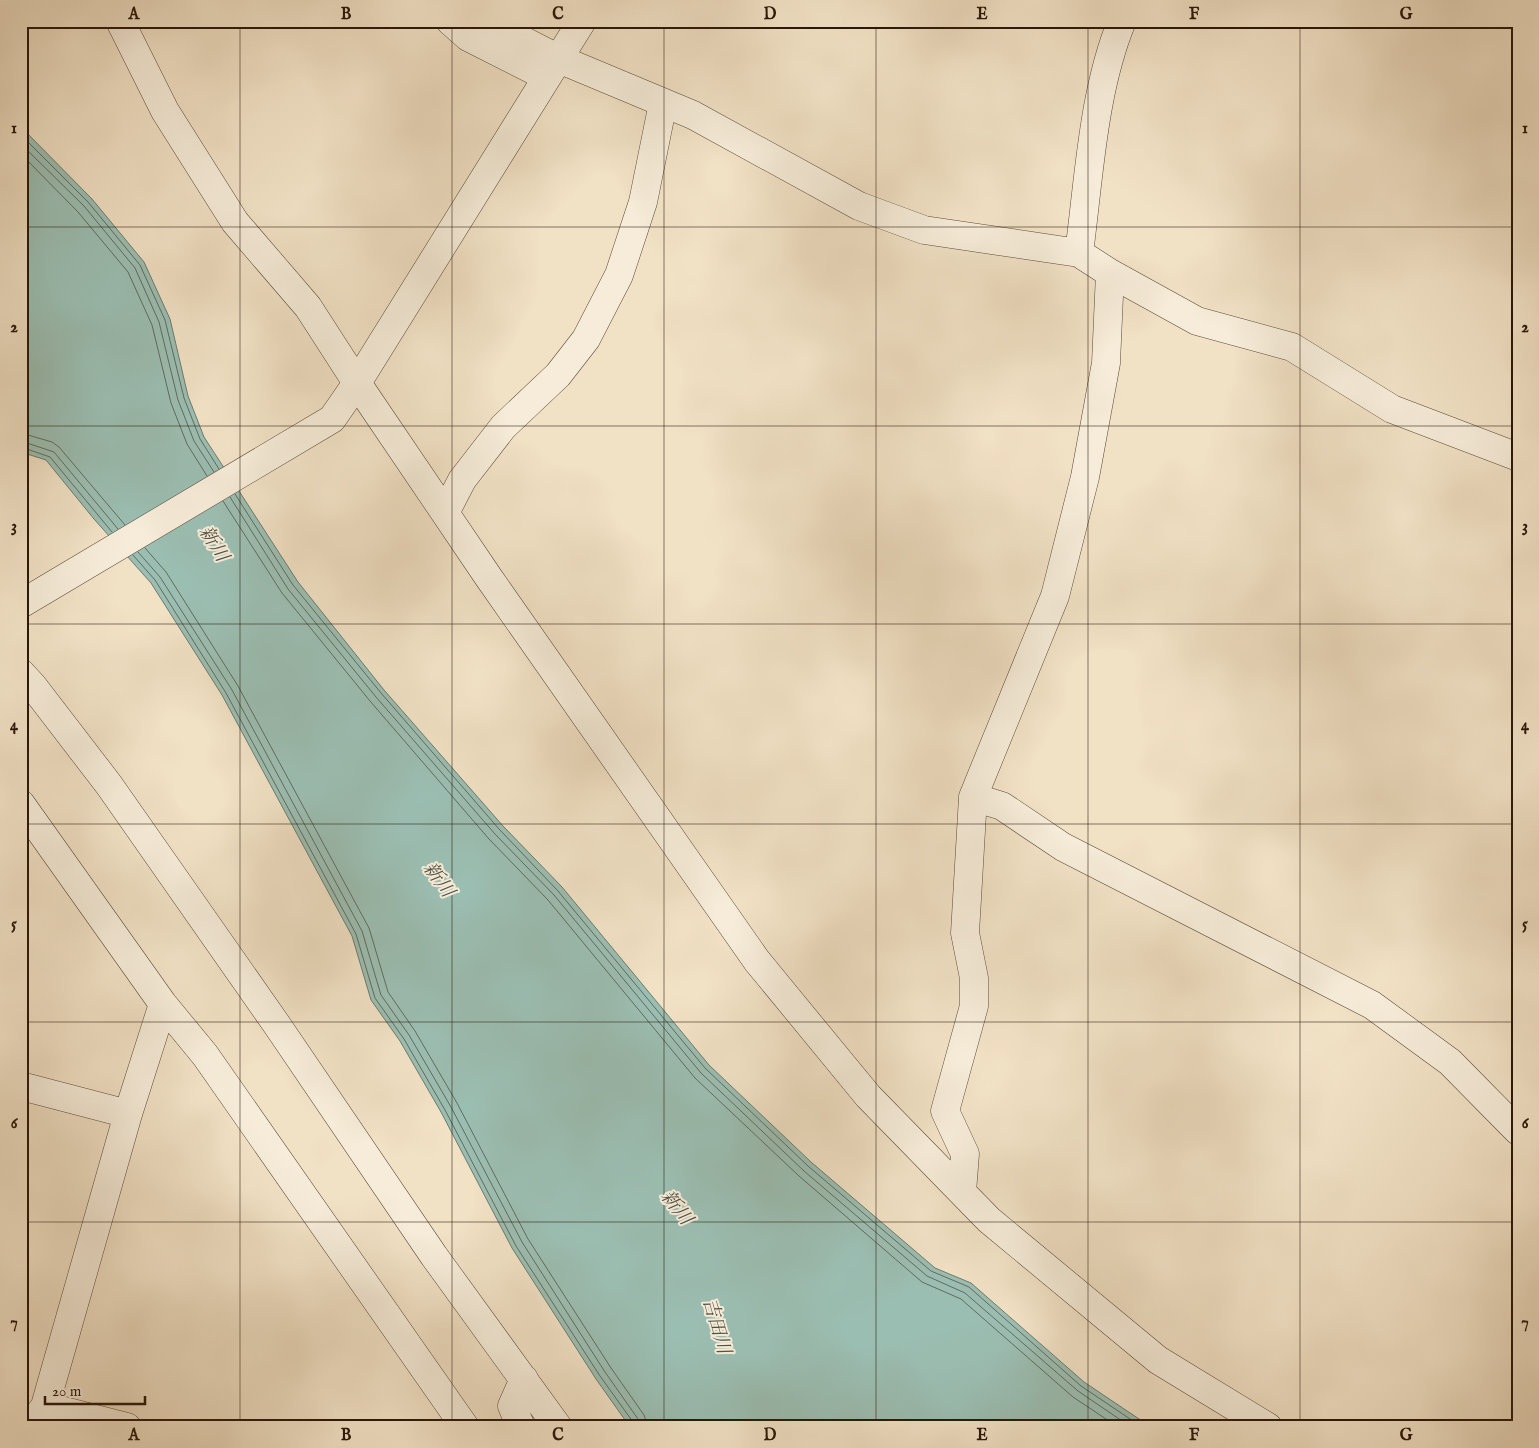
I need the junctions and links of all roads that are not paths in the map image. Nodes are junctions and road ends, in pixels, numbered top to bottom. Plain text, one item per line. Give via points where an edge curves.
1 (120, 21) edge
2 (450, 21) edge
3 (485, 21) edge
4 (582, 21) edge
5 (1122, 21) edge
6 (553, 68) junction
7 (663, 103) junction
8 (1080, 253) junction
9 (1110, 273) junction
10 (357, 384) junction
11 (1518, 457) edge
12 (445, 513) junction
13 (21, 604) edge
14 (21, 673) edge
15 (973, 797) junction
16 (21, 804) edge
17 (163, 1004) junction
18 (21, 1086) edge
19 (128, 1114) junction
20 (1518, 1131) edge
21 (962, 1192) junction
22 (524, 1379) junction
23 (33, 1418) edge
24 (127, 1427) edge
25 (465, 1427) edge
26 (521, 1427) edge
27 (558, 1427) edge
28 (1268, 1427) edge

1 - 10 street via 165,111 235,222 308,307
2 - 6 street via 468,37
3 - 6 street
4 - 6 street
5 - 8 street via 1112,46 1096,122
6 - 7 street
6 - 10 street
7 - 8 street via 859,206 896,220 924,230
7 - 12 street via 643,202 619,275 586,339 558,375 503,427 462,480
8 - 9 street
9 - 11 street via 1197,321 1292,347 1392,409
9 - 15 street via 1106,363 1086,477 1054,596
10 - 12 street
10 - 13 street via 332,419
12 - 21 street via 757,961 868,1096
14 - 22 street via 109,785 277,1024 434,1256
15 - 20 street via 1002,806 1063,847 1372,1005 1450,1062
15 - 21 street via 965,933 974,978 974,1006 944,1111 965,1154
16 - 17 street
17 - 19 street
17 - 25 street via 211,1063
18 - 19 street
19 - 23 street
21 - 28 street via 989,1220 1158,1360
22 - 26 street via 512,1406
22 - 27 street
23 - 24 street

